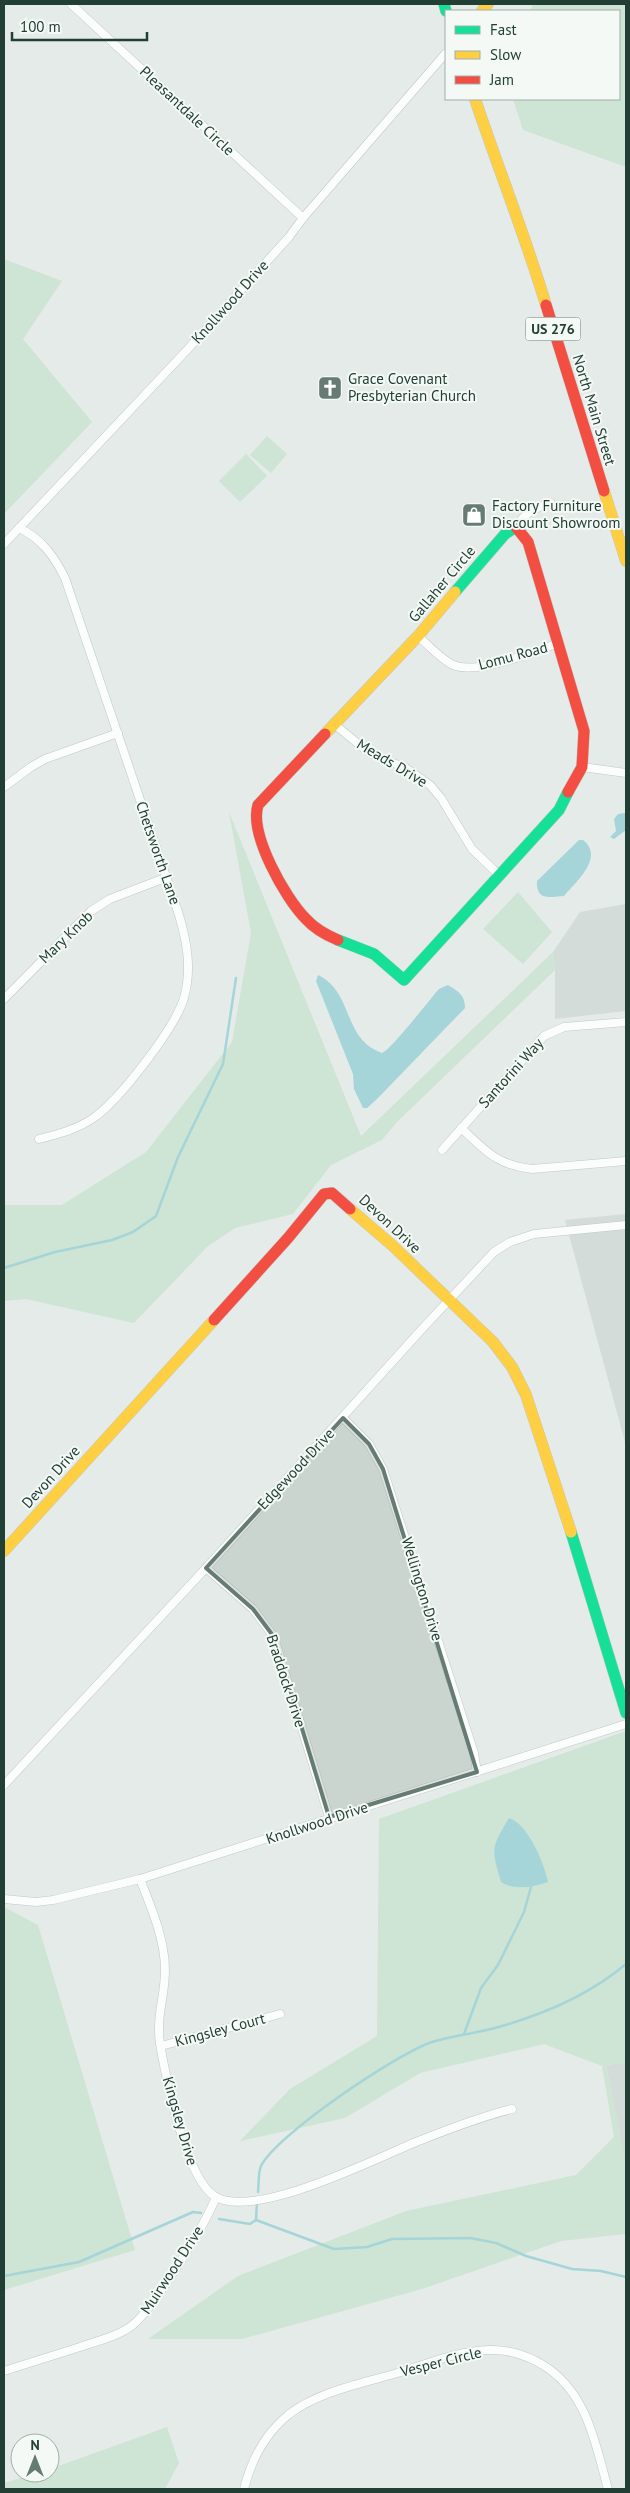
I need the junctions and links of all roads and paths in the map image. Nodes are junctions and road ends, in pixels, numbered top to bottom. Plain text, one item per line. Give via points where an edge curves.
1 (71, 4) edge
2 (445, 53) edge
3 (475, 100) edge
4 (303, 218) junction
5 (551, 503) dead end
6 (516, 527) junction
7 (18, 528) junction
8 (4, 544) edge
9 (626, 561) edge
10 (418, 636) junction
11 (559, 643) junction
12 (334, 724) junction
13 (118, 733) junction
14 (582, 767) junction
15 (626, 772) edge
16 (4, 787) edge
17 (499, 875) junction
18 (165, 878) junction
19 (4, 999) edge
20 (626, 1022) edge
21 (461, 1128) junction
22 (39, 1138) dead end
23 (442, 1150) dead end
24 (626, 1161) edge
25 (626, 1226) edge
26 (449, 1300) junction
27 (343, 1418) junction
28 (4, 1551) edge
29 (206, 1568) junction
30 (626, 1713) edge
31 (626, 1724) edge
32 (478, 1772) junction
33 (4, 1785) edge
34 (329, 1817) junction
35 (140, 1879) junction
36 (4, 1899) edge
37 (280, 2014) dead end
38 (161, 2046) junction
39 (512, 2109) dead end
40 (216, 2197) junction
41 (4, 2371) edge
42 (244, 2489) edge
43 (608, 2489) edge

1 - 4 street, Pleasantdale Circle
2 - 4 street, Knollwood Drive
3 - 9 street, North Main Street / US 276 via 525,237
4 - 7 street, Knollwood Drive via 187,350
5 - 6 street via 532,509 522,516
6 - 10 street, Gallaher Circle via 505,534
6 - 11 street, Gallaher Circle via 528,542
7 - 8 street, Knollwood Drive
7 - 13 street, Chetsworth Lane via 34,535 56,561 65,578
10 - 11 street, Lomu Road via 447,661 461,668 512,659
10 - 12 street, Gallaher Circle
11 - 14 street, Gallaher Circle via 584,732
12 - 17 street, Meads Drive via 367,751 402,766 430,785 472,849
12 - 17 street, Gallaher Circle via 258,806 255,815 256,825 285,894 312,925 329,936 370,951 404,980
13 - 16 street via 45,759
13 - 18 street, Chetsworth Lane
14 - 15 street
14 - 17 street, Gallaher Circle via 559,810
18 - 19 street, Mary Knob via 110,899 91,911
18 - 22 street, Chetsworth Lane via 188,949 187,984 178,1013 157,1047 99,1114 66,1132
20 - 21 street, Santorini Way via 564,1027 544,1036
21 - 23 street, Santorini Way
21 - 24 street via 489,1154 517,1168 532,1170
25 - 26 street, Edgewood Drive via 545,1232 510,1242 494,1252
26 - 27 street, Edgewood Drive
26 - 28 street, Devon Drive via 342,1200 332,1193 324,1194 288,1238
26 - 30 street, Devon Drive via 493,1342 520,1381 565,1512
27 - 29 street, Edgewood Drive
27 - 32 street, Wellington Drive via 369,1444 383,1469
29 - 33 street, Edgewood Drive
29 - 34 street, Braddock Drive via 253,1609 274,1637
31 - 32 street, Knollwood Drive
32 - 34 street, Knollwood Drive
34 - 35 street, Knollwood Drive
35 - 36 street, Knollwood Drive via 54,1900
35 - 38 street, Kingsley Drive via 164,1958 158,2023
37 - 38 street, Kingsley Court
38 - 40 street, Kingsley Drive via 191,2164 201,2183
39 - 40 street via 442,2132 344,2174 299,2189 244,2202
40 - 41 street, Muirwood Drive via 212,2210 157,2297 135,2323 116,2334
42 - 43 street, Vesper Circle via 264,2442 282,2421 302,2406 337,2391 448,2358 490,2350 513,2352 540,2363 560,2377 573,2392 586,2416

